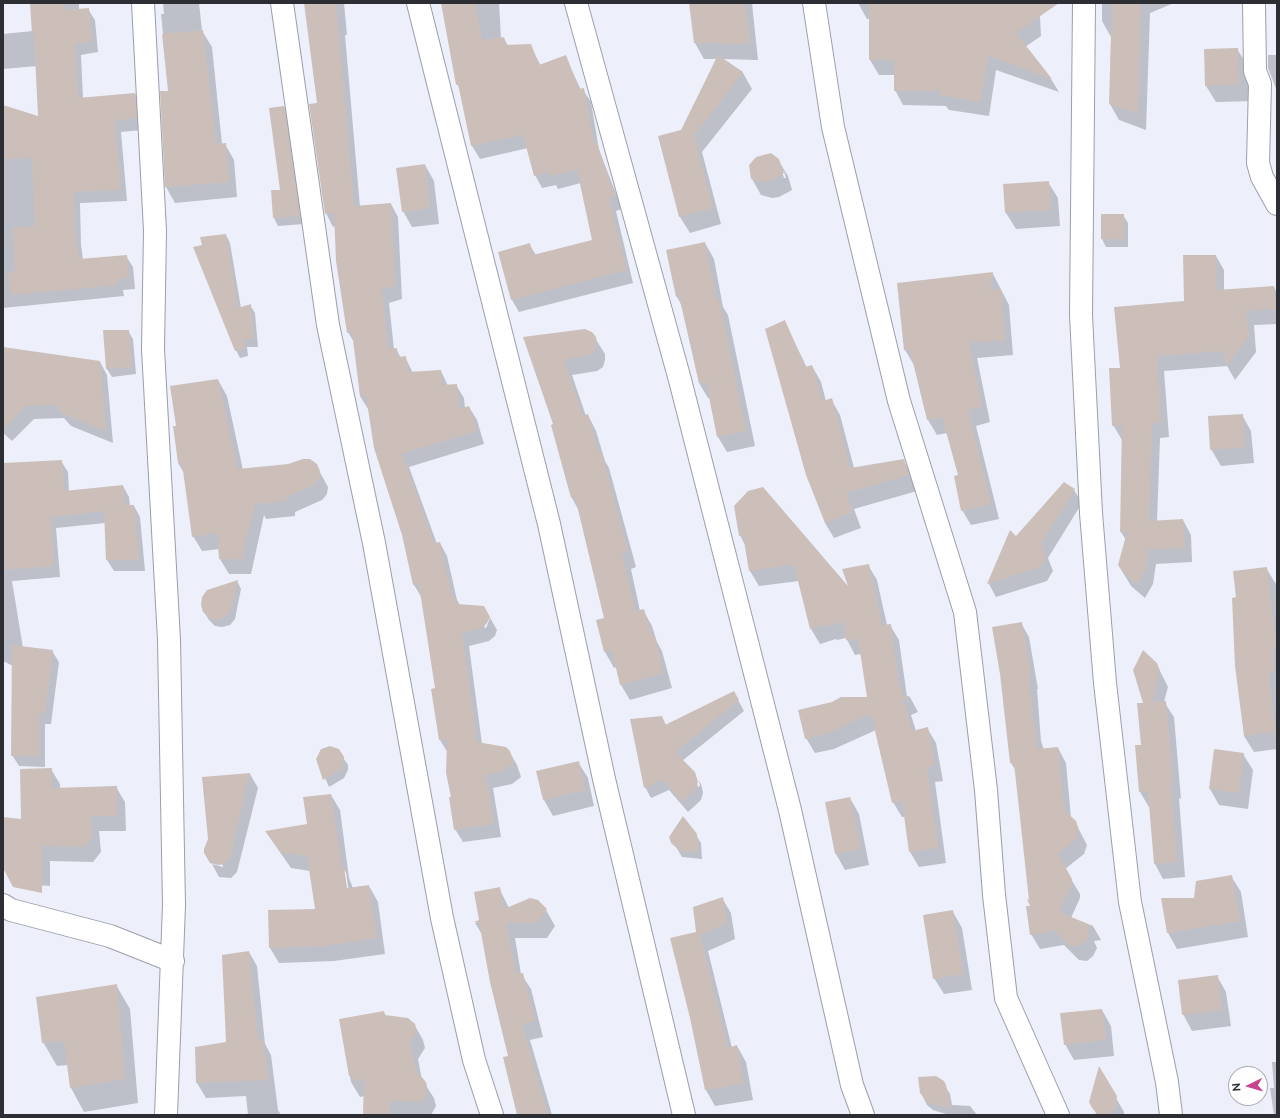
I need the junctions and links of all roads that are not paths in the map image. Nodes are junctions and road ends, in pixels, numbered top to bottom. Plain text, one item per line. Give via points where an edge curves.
1 (143, 3) edge
2 (282, 3) edge
3 (418, 3) edge
4 (576, 3) edge
5 (814, 3) edge
6 (1084, 3) edge
7 (1254, 3) edge
8 (1277, 204) edge
9 (3, 905) edge
10 (173, 961) junction
11 (166, 1115) edge
12 (492, 1115) edge
13 (684, 1115) edge
14 (863, 1115) edge
15 (1058, 1115) edge
16 (1171, 1115) edge

1 - 10 street via 155,231 153,349 169,640
2 - 12 street via 328,325 374,543 442,918 474,1060
3 - 13 street via 549,524 604,779
4 - 14 street via 684,395 790,810 852,1085
5 - 15 street via 833,127 899,402 965,612 986,790 994,895 1006,998
6 - 16 street via 1081,315 1091,513 1105,683 1130,902 1167,1082
7 - 8 street via 1255,71 1260,84 1258,162 1262,178
9 - 10 street via 11,910 110,936
10 - 11 street

